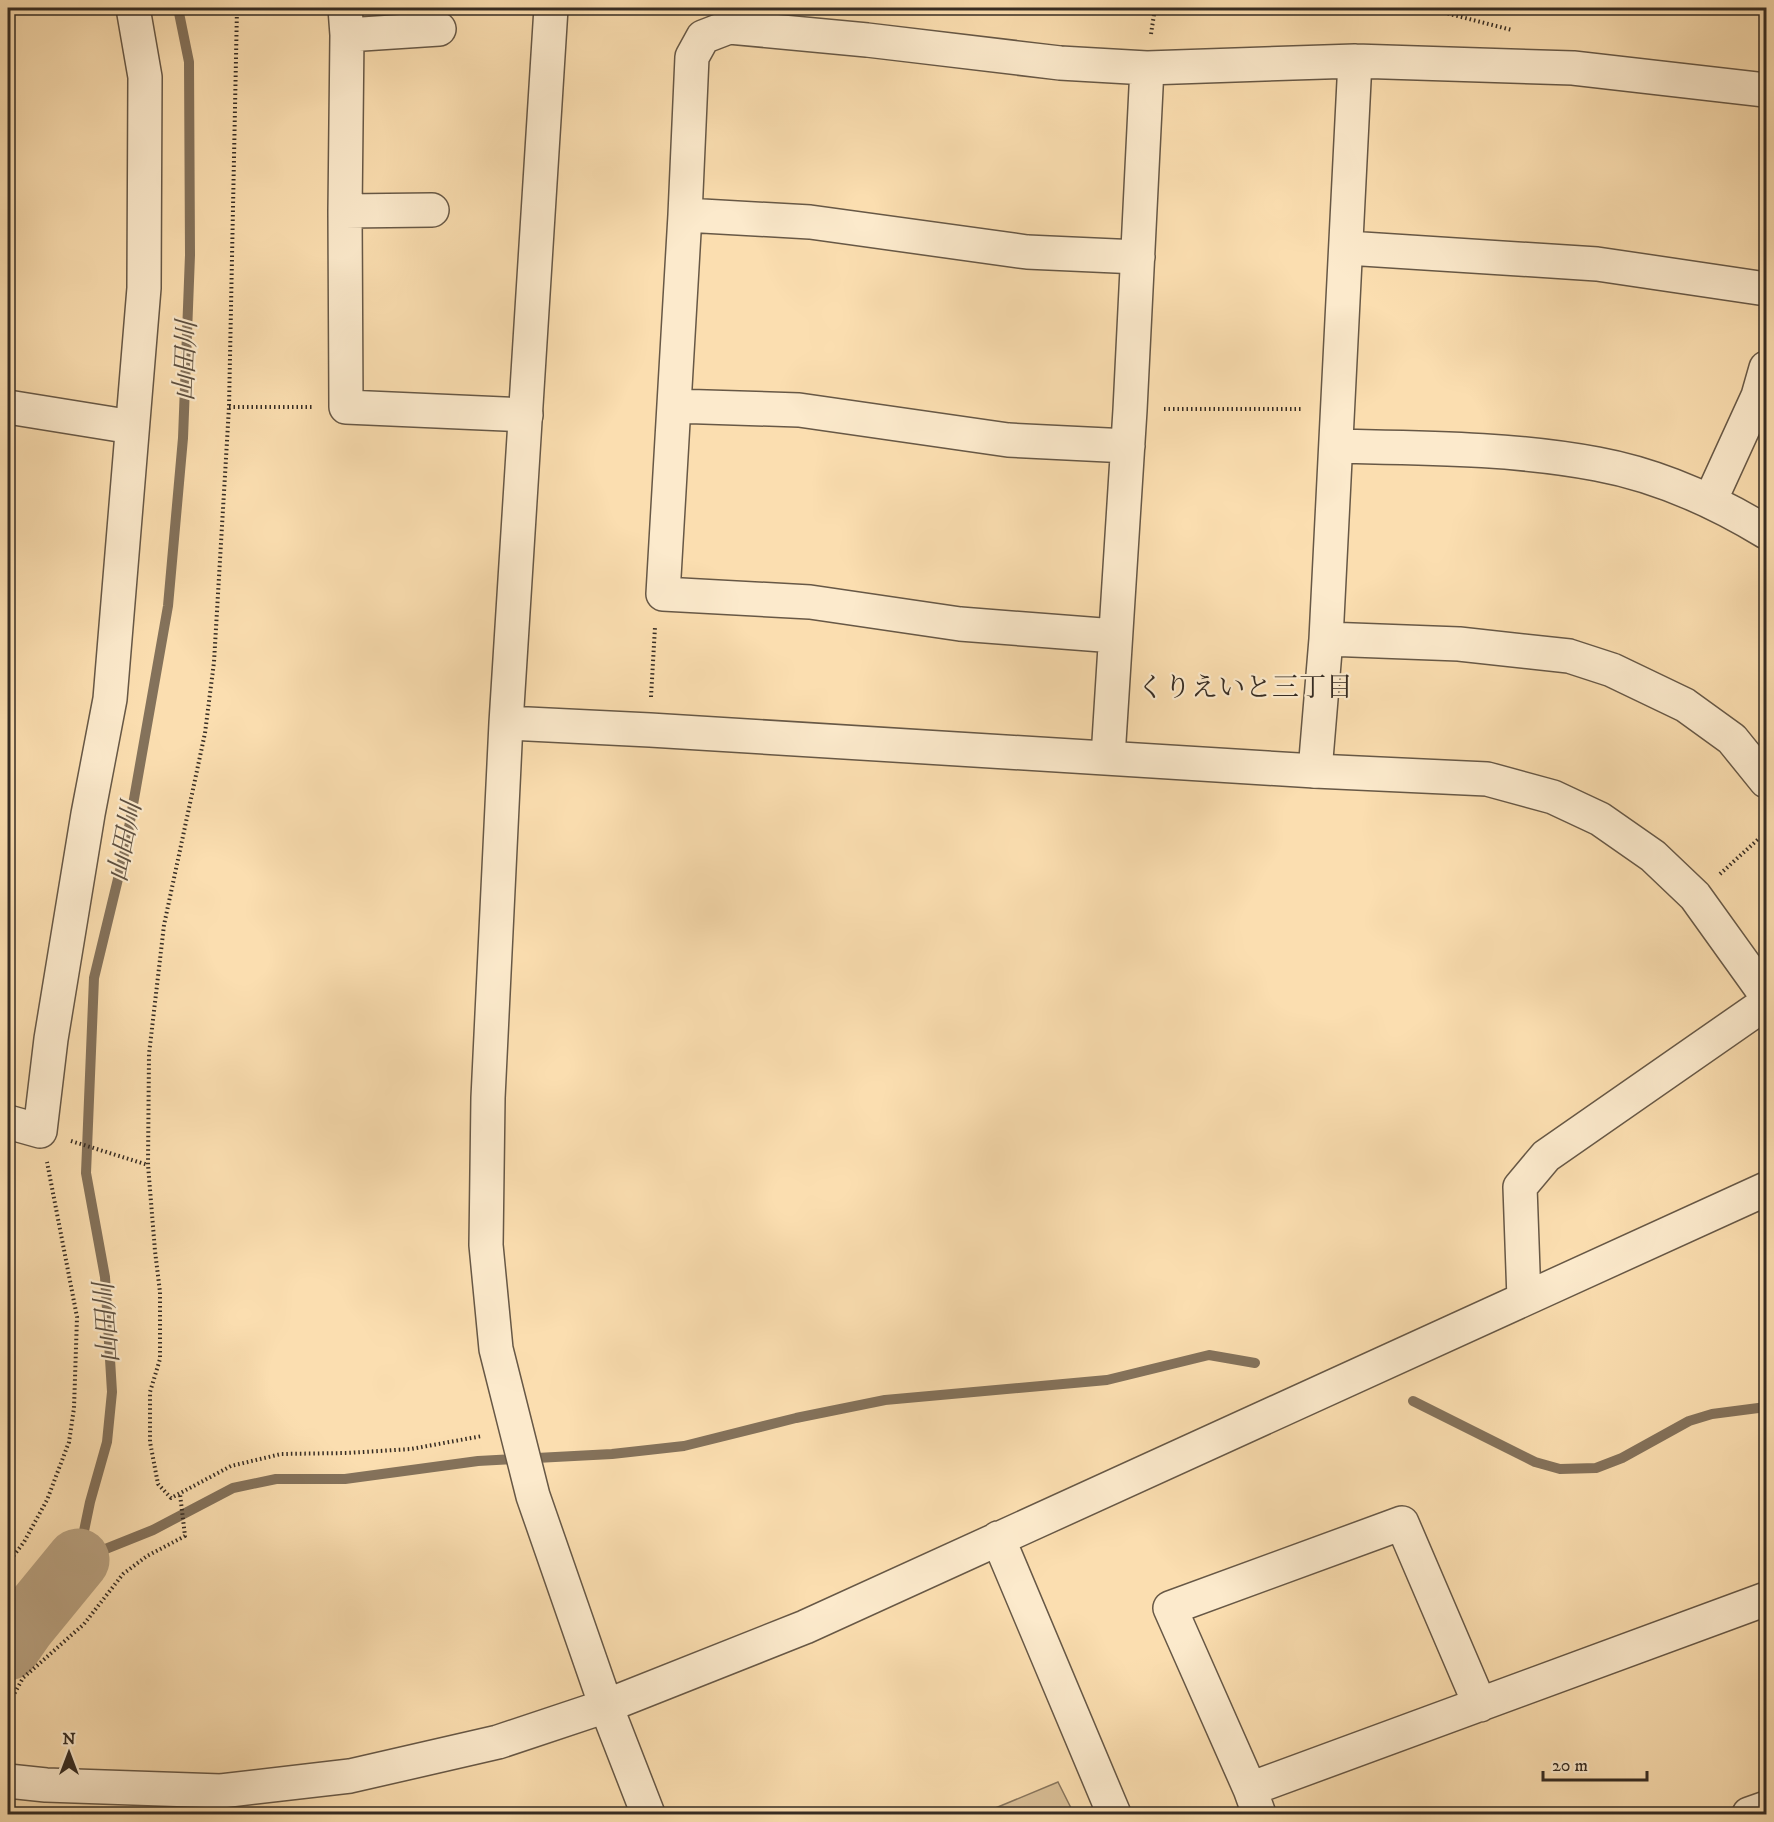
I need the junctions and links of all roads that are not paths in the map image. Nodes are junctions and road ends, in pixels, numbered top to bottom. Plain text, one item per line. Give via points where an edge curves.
1 (133, 8) edge
2 (551, 8) edge
3 (346, 21) edge
4 (439, 28) dead end
5 (1355, 61) junction
6 (1147, 68) junction
7 (1767, 91) edge
8 (432, 210) dead end
9 (345, 211) junction
10 (685, 215) junction
11 (1347, 248) junction
12 (1138, 257) junction
13 (1767, 290) edge
14 (1766, 371) edge
15 (8, 406) edge
16 (674, 406) junction
17 (526, 415) junction
18 (132, 428) junction
19 (1128, 446) junction
20 (1336, 446) junction
21 (1710, 501) junction
22 (1767, 532) edge
23 (1115, 636) junction
24 (1326, 639) junction
25 (506, 723) junction
26 (1108, 757) junction
27 (1315, 771) junction
28 (1767, 781) edge
29 (1767, 995) edge
30 (1767, 1003) edge
31 (8, 1122) edge
32 (1767, 1189) edge
33 (1524, 1299) junction
34 (998, 1538) junction
35 (1767, 1599) edge
36 (1480, 1705) junction
37 (606, 1706) junction
38 (8, 1781) edge
39 (1254, 1802) edge
40 (1767, 1808) edge
41 (648, 1815) edge
42 (1114, 1815) edge
43 (1749, 1815) edge

1 - 18 street via 145,77 144,288
2 - 17 street
3 - 4 street
3 - 9 street
5 - 6 street
5 - 7 street via 1573,68
5 - 11 street
6 - 10 street via 1060,63 729,27 703,37 692,57
6 - 12 street
8 - 9 street
9 - 17 street via 346,407
10 - 12 street via 810,222 1027,252
10 - 16 street
11 - 13 street via 1597,264
11 - 20 street
12 - 19 street
14 - 21 street
15 - 18 street
16 - 19 street via 799,410 1008,440
16 - 23 street via 663,594 810,602 960,624
17 - 25 street
18 - 31 street via 110,699 53,1028 40,1131
19 - 23 street
20 - 21 street via 1441,448 1557,457 1653,479
20 - 24 street
21 - 22 street
23 - 26 street
24 - 27 street
24 - 28 street via 1459,644 1569,656 1611,670 1685,705 1732,740
25 - 26 street
25 - 37 street via 488,1098 486,1245 496,1349 533,1496
26 - 27 street
27 - 29 street via 1487,779 1553,797 1600,819 1653,856 1695,896
30 - 33 street via 1546,1156 1520,1187
32 - 33 street
33 - 34 street
34 - 37 street via 805,1627
34 - 42 street
35 - 36 street
36 - 39 street
36 - 39 street via 1402,1523 1170,1608
37 - 38 street via 498,1742 350,1776 220,1791
37 - 41 street
40 - 43 street

